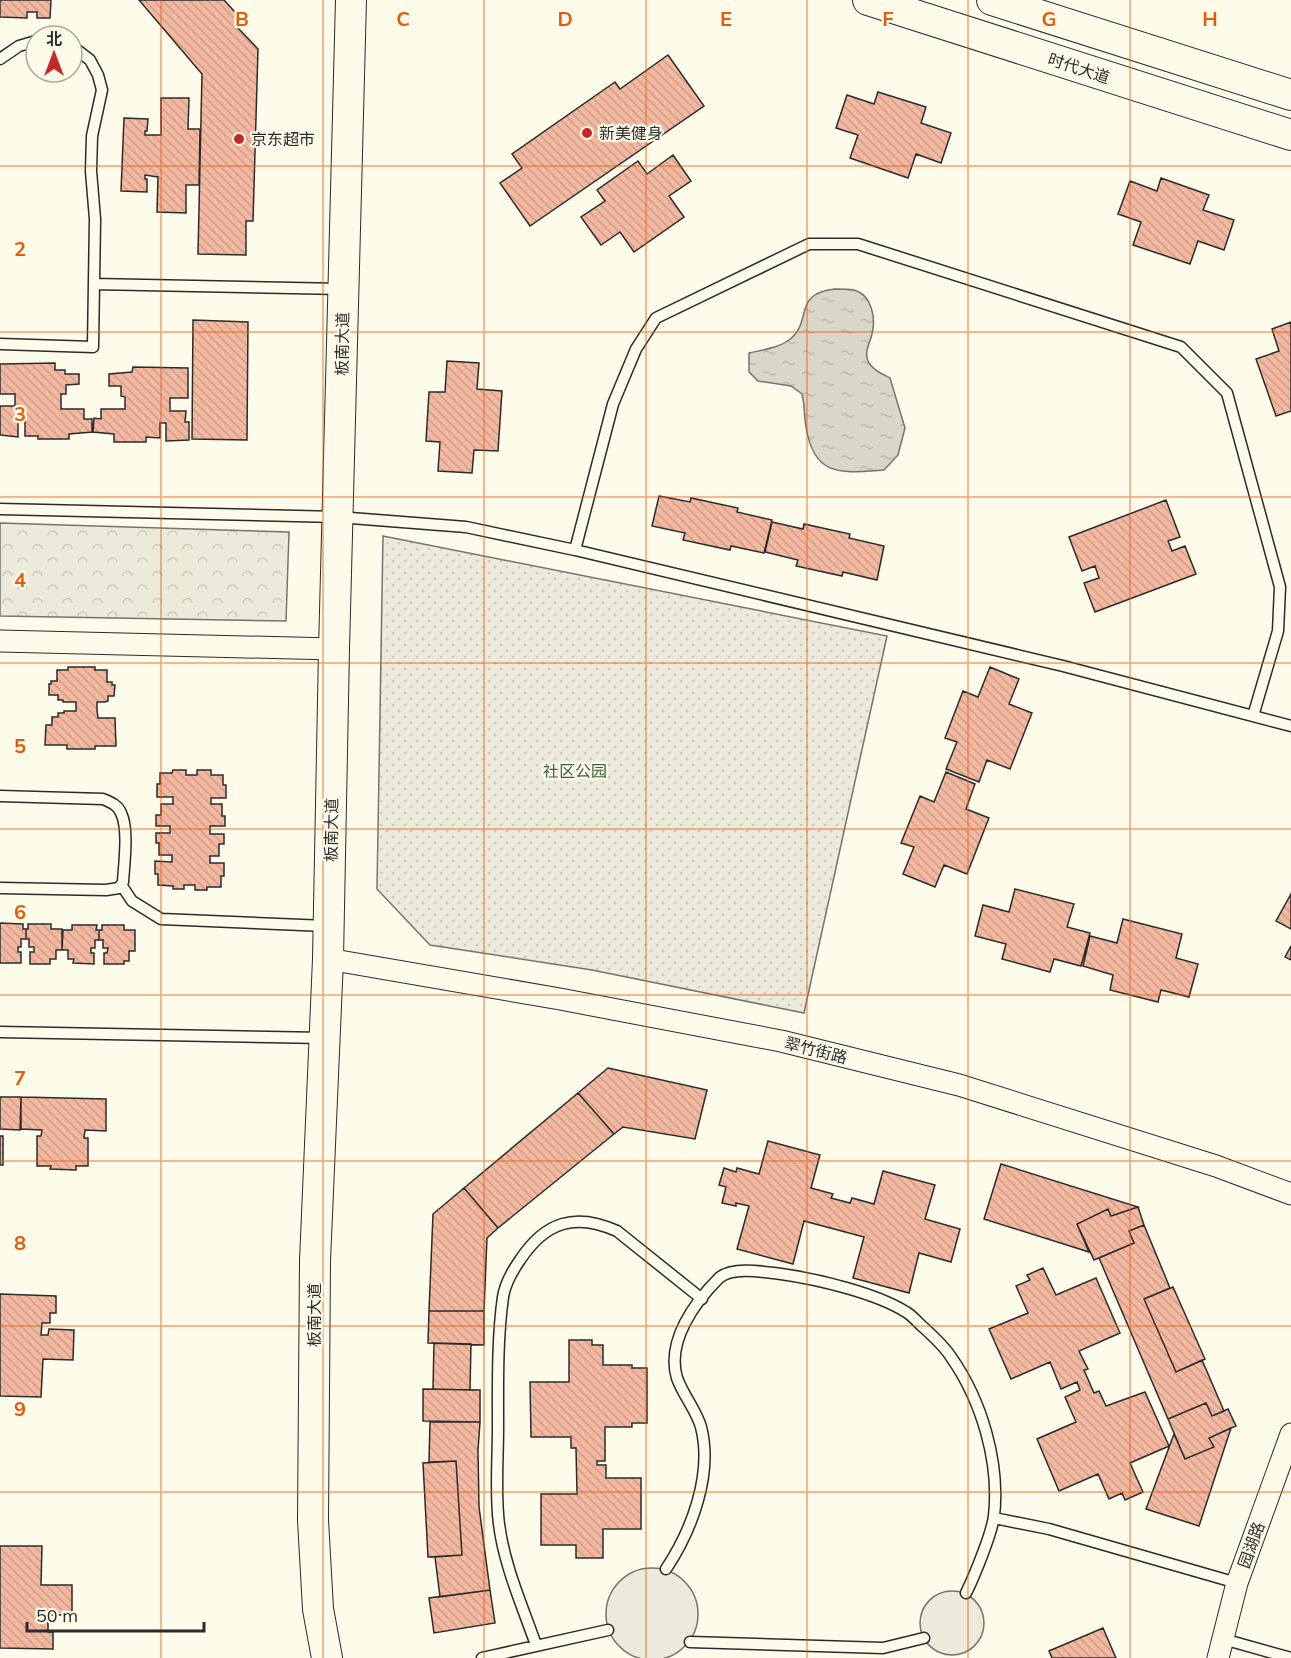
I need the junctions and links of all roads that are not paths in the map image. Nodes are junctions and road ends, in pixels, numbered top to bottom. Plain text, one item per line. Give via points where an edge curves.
1 (351, 0) edge
2 (868, 0) edge
3 (992, 0) edge
4 (24, 45) edge
5 (84, 55) edge
6 (0, 59) edge
7 (1291, 95) edge
8 (1291, 135) edge
9 (94, 284) junction
10 (343, 289) junction
11 (0, 344) edge
12 (0, 509) edge
13 (338, 517) junction
14 (575, 550) junction
15 (0, 641) edge
16 (334, 648) junction
17 (1253, 716) junction
18 (1291, 726) edge
19 (0, 796) edge
20 (122, 886) junction
21 (0, 888) edge
22 (329, 926) junction
23 (328, 959) junction
24 (0, 1032) edge
25 (325, 1038) junction
26 (1291, 1194) edge
27 (702, 1299) junction
28 (1291, 1434) edge
29 (994, 1518) junction
30 (666, 1569) dead end
31 (1237, 1583) junction
32 (966, 1593) dead end
33 (608, 1630) dead end
34 (924, 1638) dead end
35 (690, 1642) dead end
36 (536, 1645) junction
37 (1221, 1649) edge
38 (869, 1653) edge
39 (327, 1658) edge
40 (482, 1658) edge
41 (1291, 1658) edge

1 - 10 main road, 板南大道
2 - 8 main road, 时代大道
3 - 7 main road
4 - 6 lane
5 - 9 lane via 98,75 102,90 92,136
9 - 10 lane
9 - 11 lane via 93,347
10 - 13 main road, 板南大道
12 - 13 lane
13 - 14 lane via 466,527
13 - 16 main road, 板南大道
14 - 17 lane via 1063,666
14 - 17 lane via 614,404 636,349 656,318 809,244 858,244 1181,347 1227,393 1280,587 1278,631
15 - 16 street
16 - 22 main road, 板南大道
17 - 18 lane
19 - 20 lane via 98,798 112,803 123,819
20 - 21 lane via 106,890
20 - 22 lane via 138,906 170,920
22 - 23 main road, 板南大道
23 - 25 main road, 板南大道
23 - 26 street, 翠竹街路 via 792,1044 959,1085 1216,1166
24 - 25 lane
25 - 39 main road, 板南大道 via 315,1261 313,1520 318,1609
27 - 29 lane via 721,1276 756,1270 866,1294 907,1312 951,1356 970,1391 992,1455
27 - 30 lane via 683,1329 675,1359 680,1384 701,1426 702,1479 693,1519
27 - 36 lane via 602,1224 561,1223 530,1245 514,1268 503,1294 498,1366 498,1521 504,1554
28 - 31 street, 园湖路
29 - 31 lane via 1059,1532
29 - 32 lane
31 - 37 street, 园湖路
33 - 36 lane
34 - 38 lane
35 - 38 lane
36 - 40 lane
37 - 41 lane

